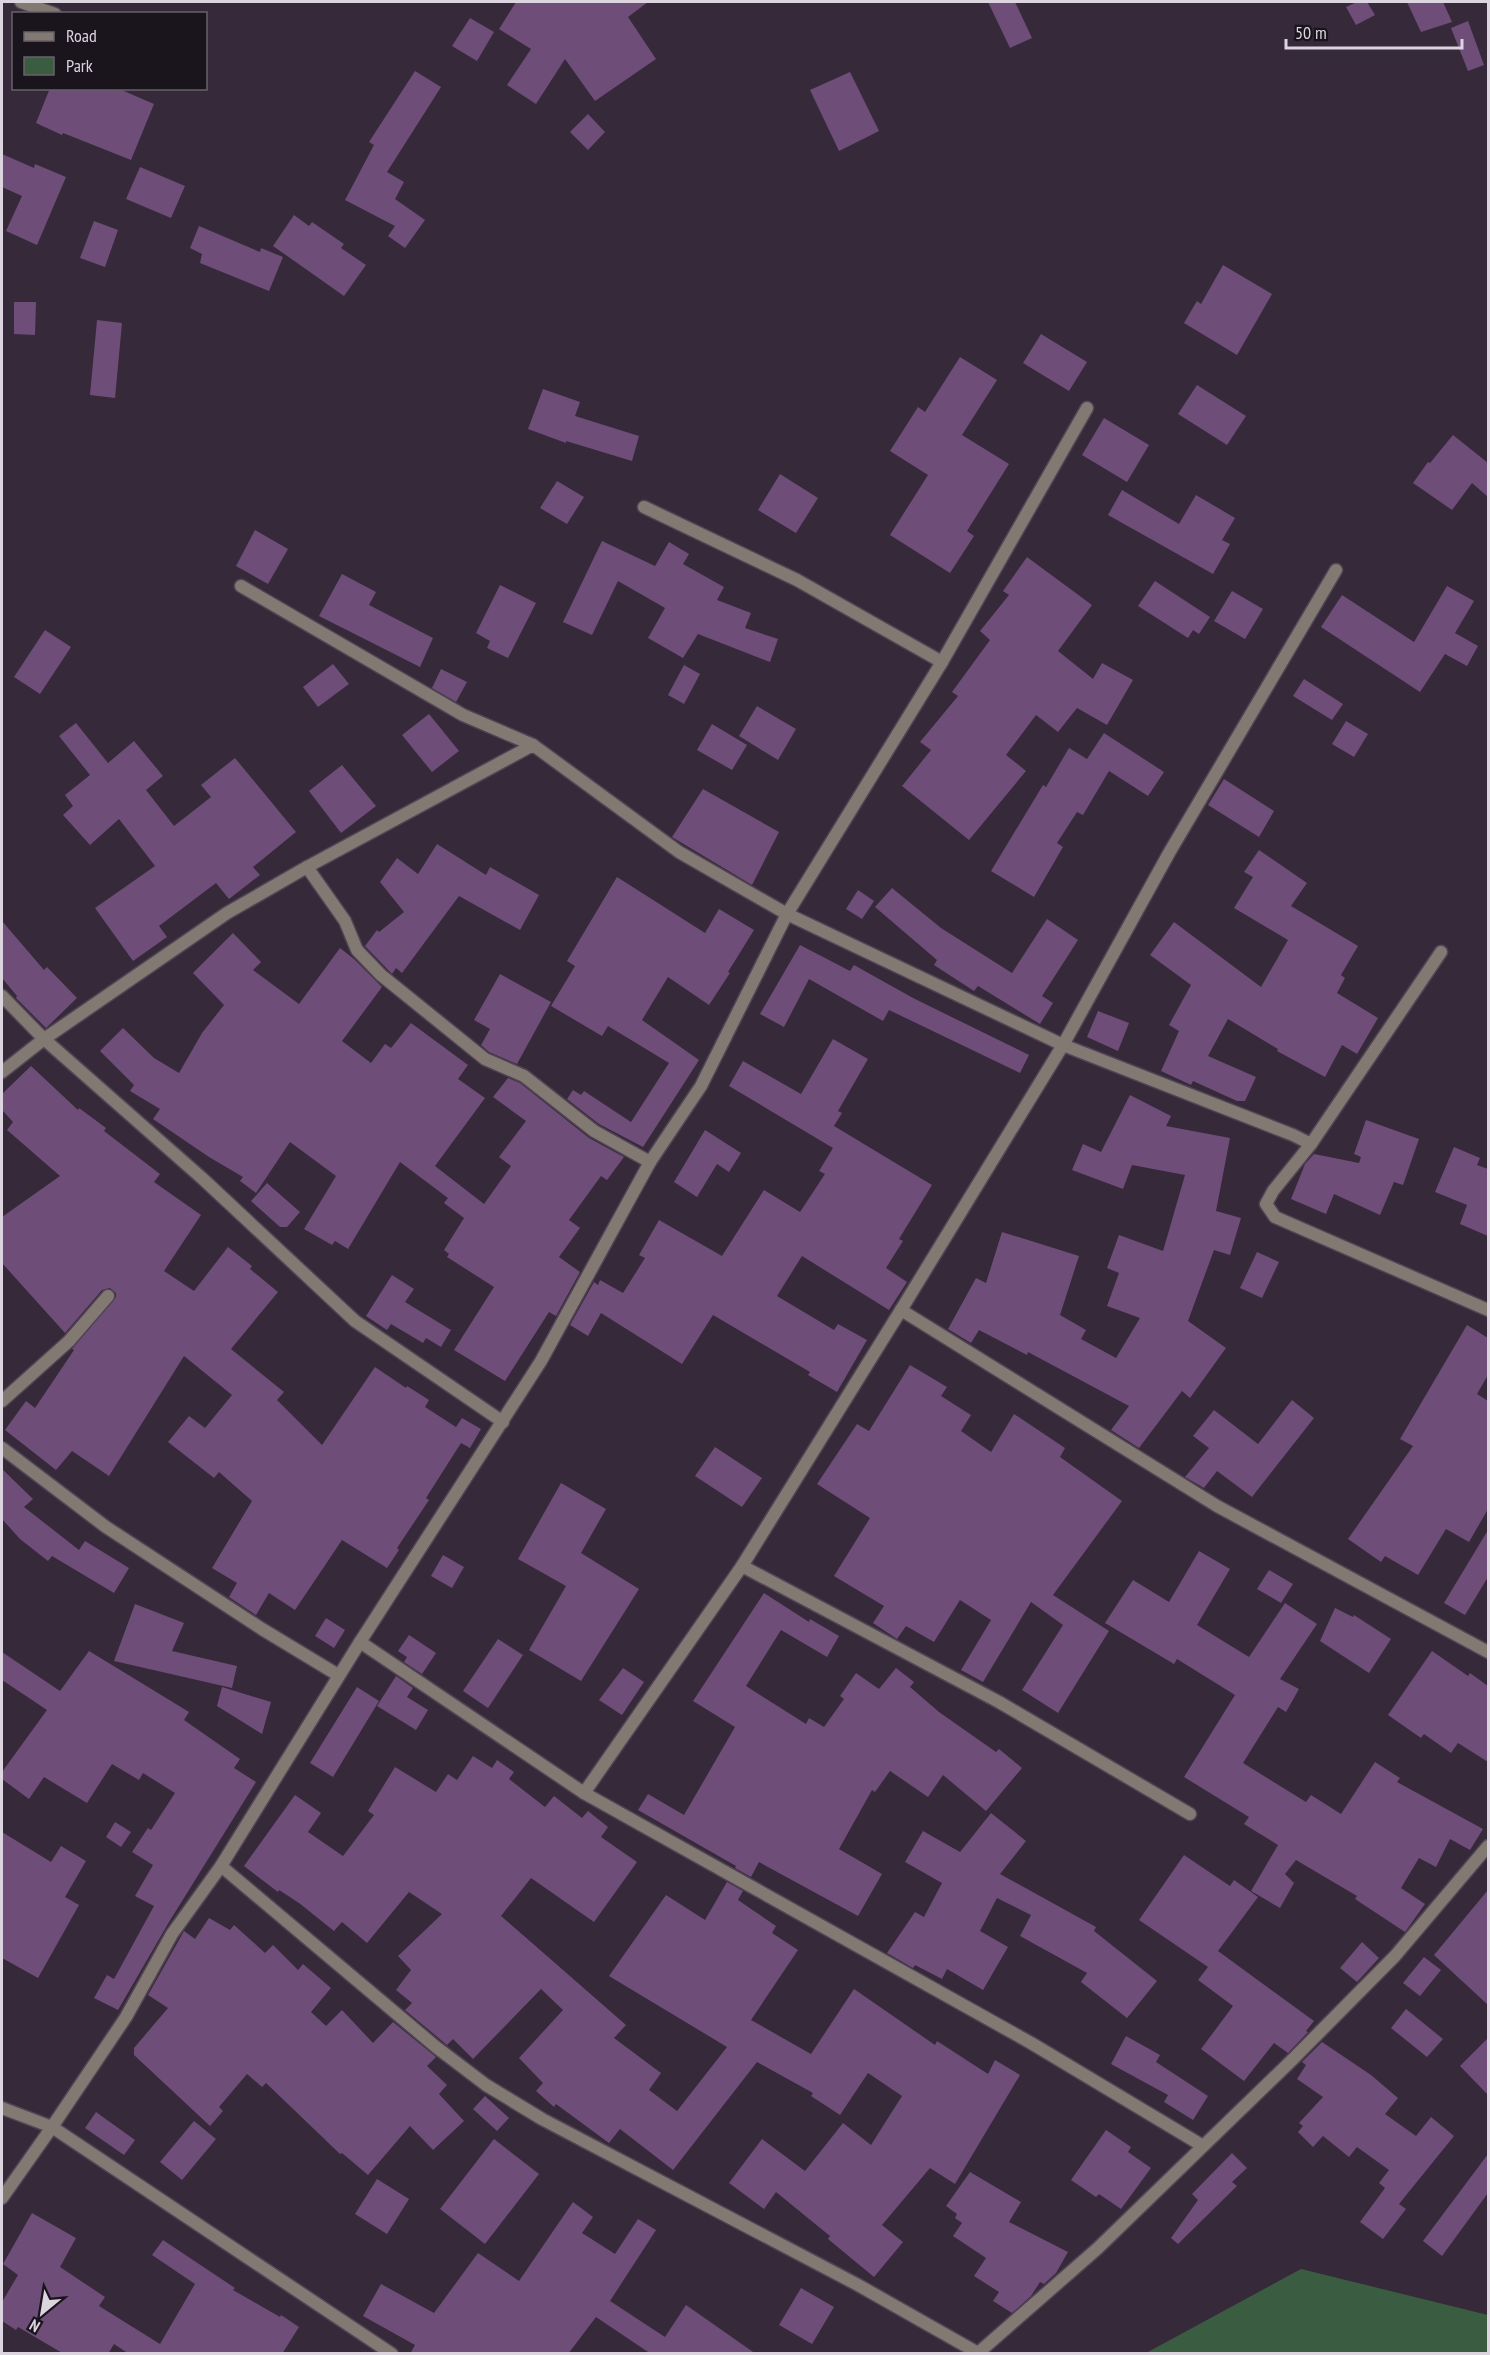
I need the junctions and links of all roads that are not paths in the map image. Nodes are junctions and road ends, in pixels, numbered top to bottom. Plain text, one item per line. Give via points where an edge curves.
1 (21, 2) edge
2 (49, 12) edge
3 (1087, 408) dead end
4 (644, 507) dead end
5 (1336, 570) dead end
6 (241, 586) dead end
7 (942, 662) junction
8 (532, 745) junction
9 (307, 867) junction
10 (787, 914) junction
11 (1441, 952) dead end
12 (2, 996) edge
13 (44, 1039) junction
14 (1063, 1045) junction
15 (2, 1072) edge
16 (1311, 1144) junction
17 (650, 1162) junction
18 (108, 1296) dead end
19 (901, 1310) junction
20 (1488, 1310) edge
21 (2, 1401) edge
22 (503, 1422) junction
23 (2, 1448) edge
24 (742, 1566) junction
25 (360, 1642) junction
26 (1488, 1652) edge
27 (338, 1675) junction
28 (584, 1793) junction
29 (1190, 1814) dead end
30 (1488, 1846) edge
31 (220, 1866) junction
32 (2, 2108) edge
33 (52, 2127) junction
34 (1203, 2146) junction
35 (2, 2198) edge
36 (977, 2353) edge
37 (392, 2354) edge

1 - 2 street
3 - 7 street
4 - 7 street via 797,580
5 - 14 street via 1169,853
6 - 8 street via 464,715
7 - 10 street
8 - 9 street
8 - 10 street via 679,852
9 - 13 street via 227,914
9 - 17 street via 345,921 357,950 381,975 486,1059 524,1076 594,1131
10 - 14 street
10 - 17 street via 701,1086
11 - 16 street
12 - 13 street
13 - 15 street
13 - 22 street via 203,1179 355,1321
14 - 16 street
14 - 19 street
16 - 20 street via 1266,1204 1275,1217
17 - 22 street via 541,1361
18 - 21 street via 69,1341
19 - 24 street
19 - 26 street via 1217,1506
22 - 25 street
23 - 27 street via 115,1533
24 - 28 street
24 - 29 street via 999,1702
25 - 27 street
25 - 28 street
27 - 31 street
28 - 34 street via 1031,2043
30 - 34 street via 1395,1956
31 - 33 street via 172,1934 126,2017
31 - 36 street via 486,2085 542,2119 858,2285
32 - 33 street
33 - 35 street
33 - 37 street
34 - 36 street via 1098,2248

